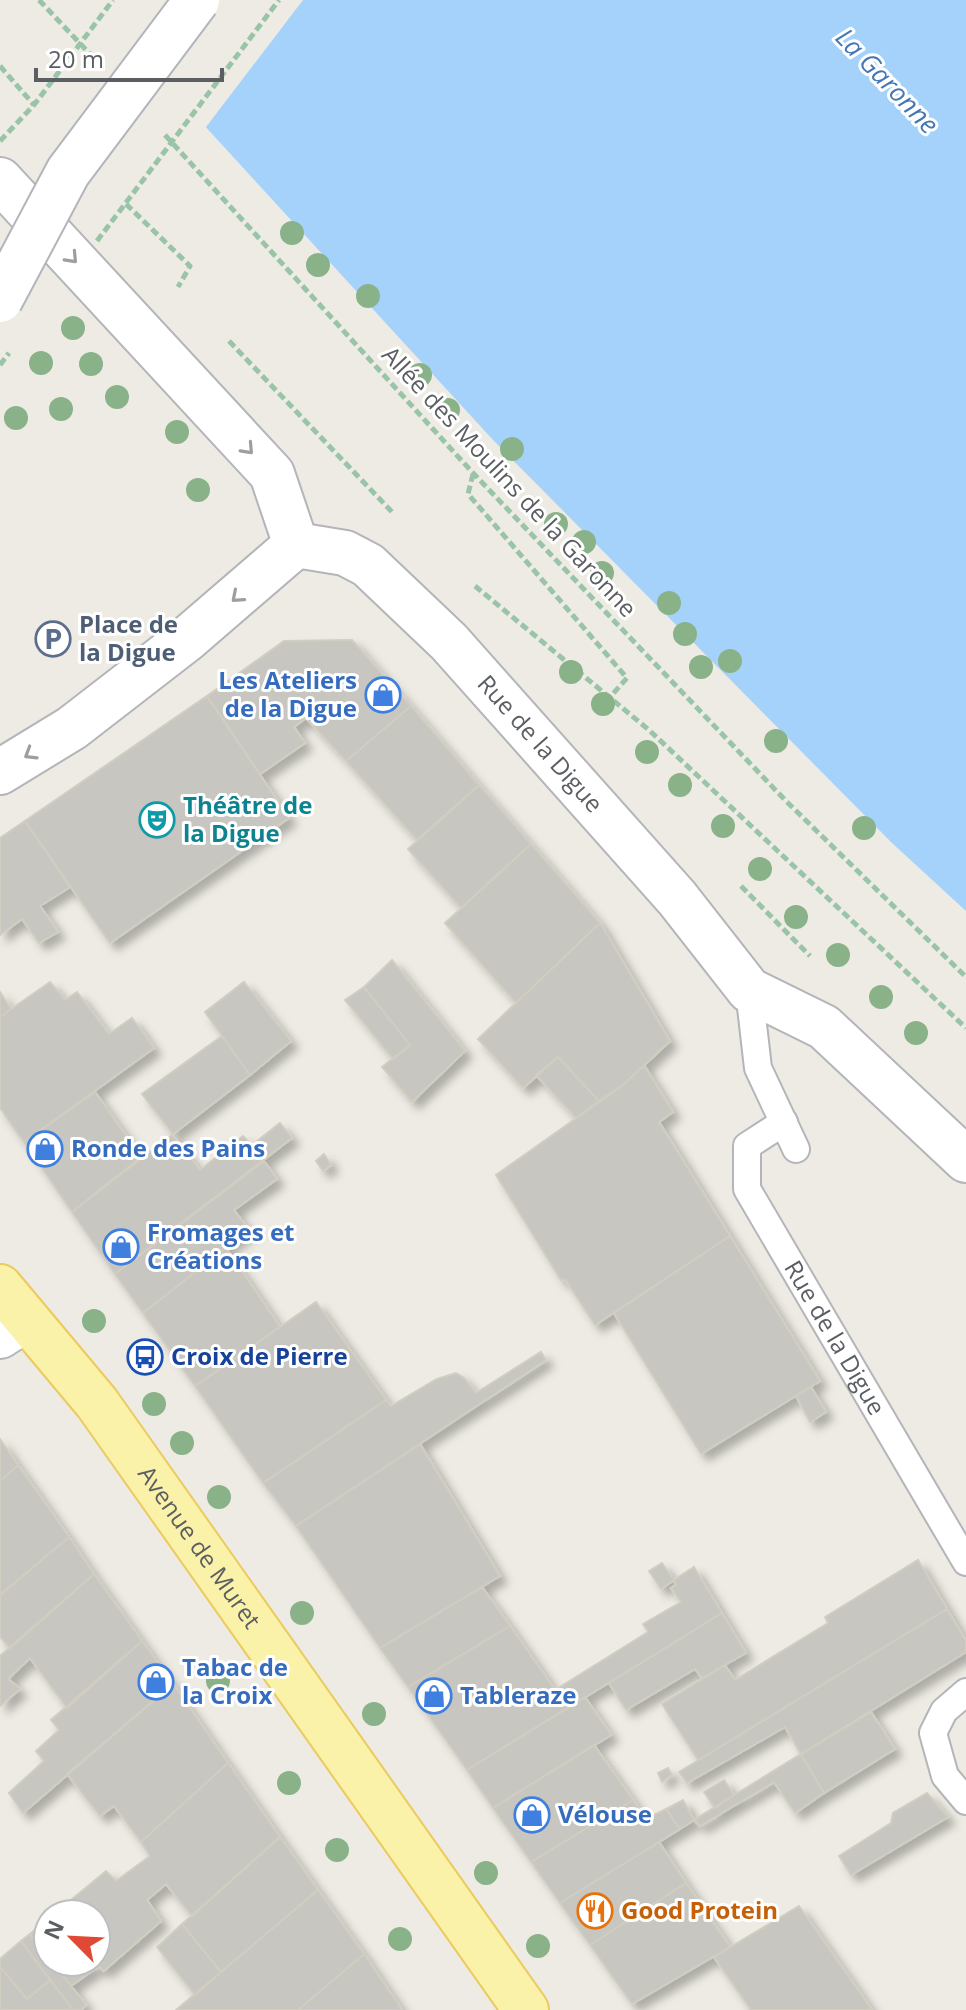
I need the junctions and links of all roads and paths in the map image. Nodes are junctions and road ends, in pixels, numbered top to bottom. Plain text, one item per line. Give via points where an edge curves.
1 (39, 0) edge
2 (113, 0) edge
3 (197, 0) edge
4 (279, 0) edge
5 (95, 59) dead end
6 (0, 66) edge
7 (34, 105) junction
8 (160, 129) dead end
9 (0, 141) edge
10 (68, 172) junction
11 (0, 180) edge
12 (126, 204) junction
13 (0, 232) edge
14 (87, 253) dead end
15 (178, 287) dead end
16 (0, 300) edge
17 (10, 353) dead end
18 (0, 365) edge
19 (473, 473) junction
20 (296, 545) junction
21 (467, 579) dead end
22 (610, 697) junction
23 (0, 772) edge
24 (966, 977) edge
25 (749, 990) junction
26 (966, 1028) edge
27 (784, 1122) junction
28 (796, 1149) dead end
29 (966, 1160) edge
30 (9, 1314) edge
31 (966, 1562) edge
32 (966, 1692) edge
33 (966, 1801) edge
34 (526, 2010) edge

1 - 5 path
2 - 7 path, bridge
3 - 10 street, bridge
4 - 12 path, bridge
6 - 7 path
7 - 9 path, bridge
8 - 19 path, Allée des Moulins de la Garonne
10 - 13 street
10 - 16 street, bridge
11 -> 20 street via 272,474
12 - 14 path, bridge
12 - 15 path via 190,266
17 - 18 path, bridge
19 - 22 path via 468,494 627,678
19 - 24 path, Allée des Moulins de la Garonne via 785,800
20 -> 23 street via 84,719
20 - 25 street, Rue de la Digue via 345,553 368,565 449,642 677,898
21 - 22 path
22 - 26 path
25 - 27 lane via 758,1068
25 - 29 street, Rue de la Digue via 824,1027
27 - 28 lane
27 - 31 lane, Rue de la Digue via 747,1146 747,1189
30 - 34 main road, Avenue de Muret via 97,1403
32 - 33 lane via 944,1711 933,1733 945,1776

